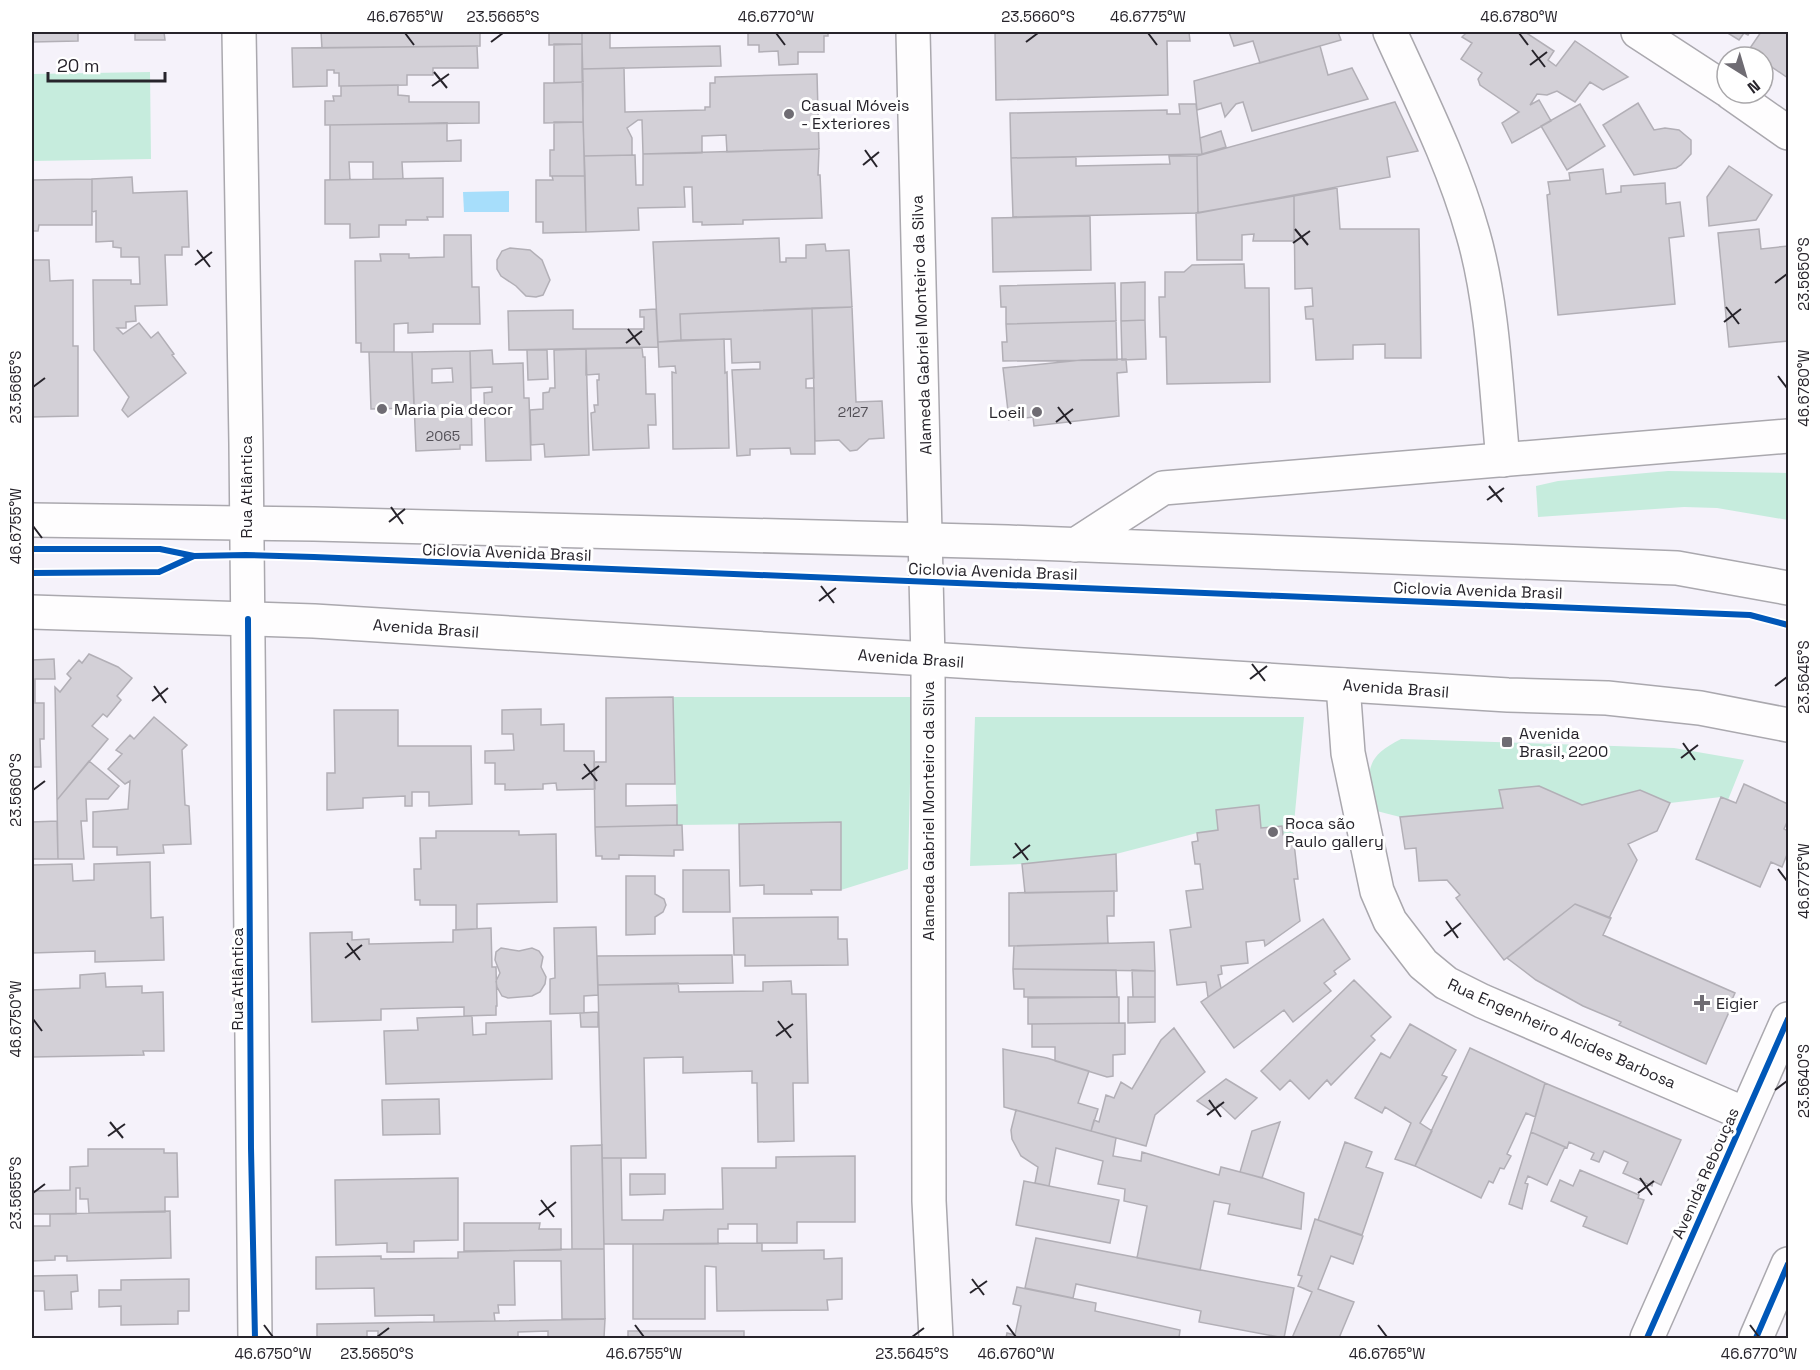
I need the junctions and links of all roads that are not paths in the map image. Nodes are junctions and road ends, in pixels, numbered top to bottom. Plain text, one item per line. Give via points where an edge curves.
1 (239, 32) edge
2 (913, 32) edge
3 (1390, 32) edge
4 (1638, 32) edge
5 (1715, 82) edge
6 (1748, 105) edge
7 (1788, 134) edge
8 (1788, 436) edge
9 (1503, 460) junction
10 (32, 520) edge
11 (246, 523) junction
12 (926, 539) junction
13 (1075, 545) junction
14 (1788, 588) edge
15 (32, 612) edge
16 (248, 619) junction
17 (928, 660) junction
18 (1343, 685) junction
19 (1786, 727) edge
20 (1788, 1019) edge
21 (1745, 1114) junction
22 (1788, 1264) edge
23 (255, 1338) edge
24 (936, 1338) edge
25 (1647, 1338) edge
26 (1756, 1338) edge

1 - 11 main road, Rua Atlântica
2 - 12 main road, Alameda Gabriel Monteiro da Silva
3 - 9 main road via 1451,166 1474,236 1486,294
4 - 5 main road
6 - 7 main road
8 - 9 main road
9 - 13 main road via 1163,488
10 - 11 main road
11 - 12 main road
11 - 16 main road, Rua Atlântica
12 - 13 main road
12 - 17 main road, Alameda Gabriel Monteiro da Silva
13 - 14 main road via 1677,568
15 - 16 main road, Avenida Brasil
16 - 17 main road, Avenida Brasil
16 - 23 main road, Rua Atlântica
17 - 18 main road, Avenida Brasil
17 - 24 main road, Alameda Gabriel Monteiro da Silva via 929,1201
18 - 19 main road, Avenida Brasil via 1607,698 1700,708
18 - 21 main road, Rua Engenheiro Alcides Barbosa via 1348,753 1377,891 1390,921 1423,964 1446,983 1482,1001
20 - 21 main road, Avenida Rebouças
21 - 25 main road, Avenida Rebouças
22 - 26 main road

